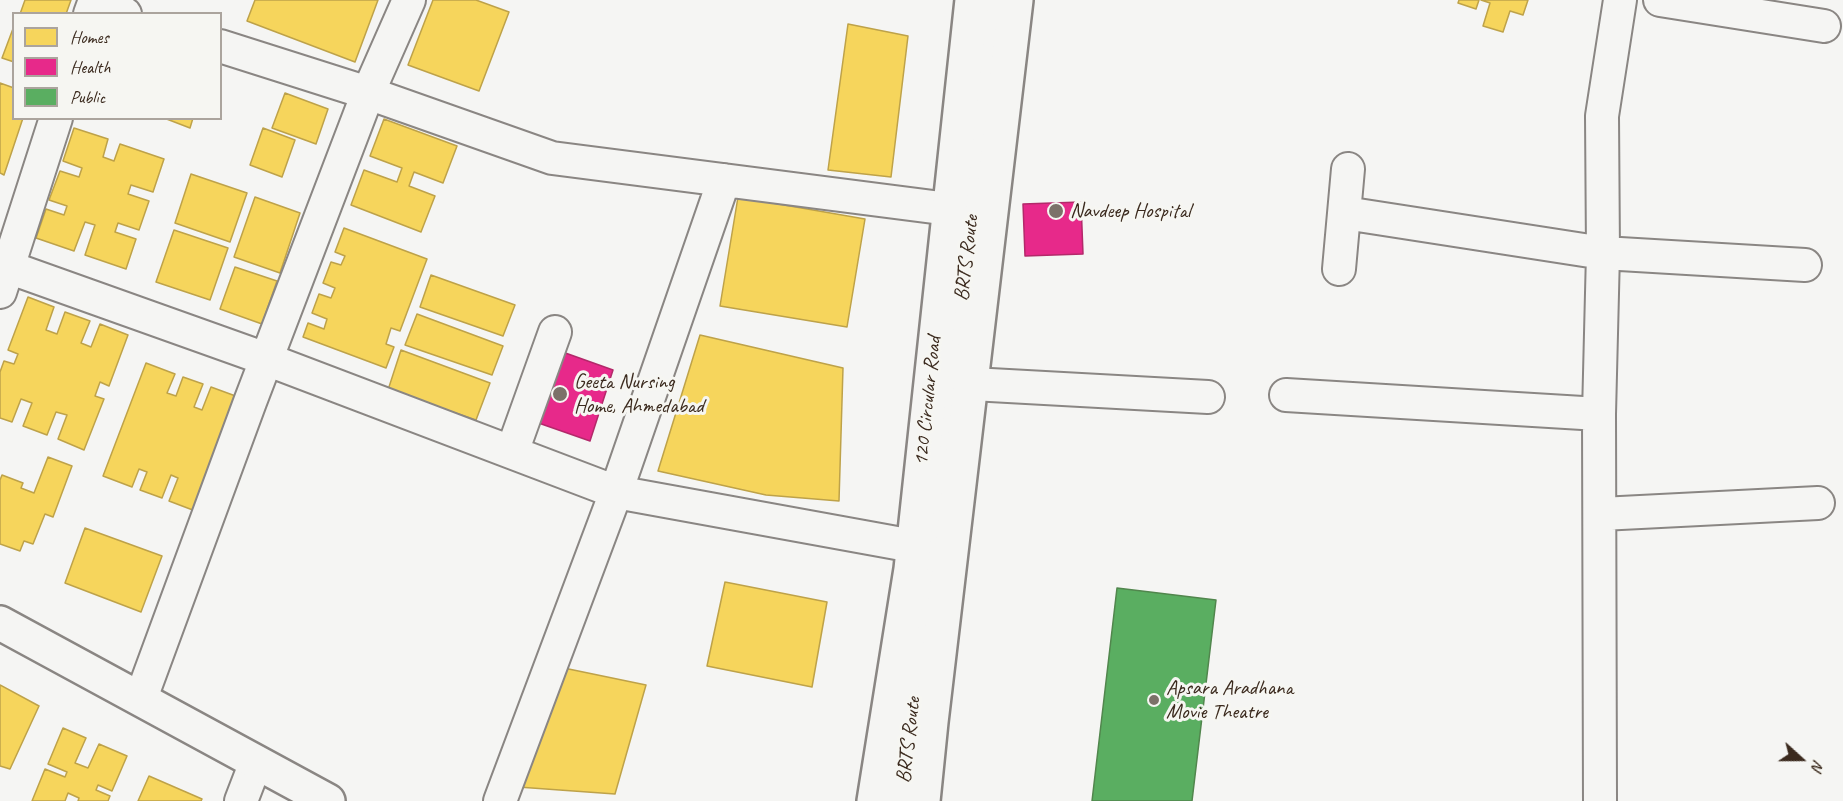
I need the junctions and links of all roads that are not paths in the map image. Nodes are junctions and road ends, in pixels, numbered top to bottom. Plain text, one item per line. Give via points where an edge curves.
1 (409, 0) edge
2 (972, 0) edge
3 (995, 0) edge
4 (1016, 0) edge
5 (1620, 0) edge
6 (1660, 0) edge
7 (1824, 26) dead end
8 (222, 47) edge
9 (368, 93) junction
10 (55, 120) edge
11 (1348, 169) dead end
12 (724, 180) junction
13 (949, 208) junction
14 (1345, 213) junction
15 (1602, 253) junction
16 (1805, 265) dead end
17 (1339, 269) dead end
18 (4, 280) edge
19 (555, 332) dead end
20 (266, 359) junction
21 (972, 384) junction
22 (1287, 395) dead end
23 (1208, 397) dead end
24 (1599, 414) junction
25 (512, 452) junction
26 (616, 492) junction
27 (1818, 503) dead end
28 (1601, 514) junction
29 (913, 546) junction
30 (0, 623) edge
31 (141, 698) junction
32 (256, 762) junction
33 (241, 801) edge
34 (328, 801) edge
35 (500, 801) edge
36 (874, 801) edge
37 (901, 801) edge
38 (923, 801) edge
39 (1600, 801) edge

1 - 9 street
2 - 13 main road, 120 Circular Road
3 - 37 street, BRTS Route
4 - 21 main road, 120 Circular Road
5 - 15 street via 1602,116
6 - 7 street
8 - 9 street
9 - 12 street via 552,158
9 - 20 street
10 - 18 street
11 - 14 street
12 - 13 street
12 - 26 street
13 - 29 main road, 120 Circular Road
14 - 15 street
14 - 17 street
15 - 16 street
15 - 24 street
18 - 20 street
19 - 25 street
20 - 25 street
20 - 31 street
21 - 23 street
21 - 38 main road, 120 Circular Road
22 - 24 street
24 - 28 street
25 - 26 street
26 - 29 street
26 - 35 street
27 - 28 street
28 - 39 street
29 - 36 main road, 120 Circular Road
30 - 31 main road
31 - 32 main road
32 - 33 street
32 - 34 main road

